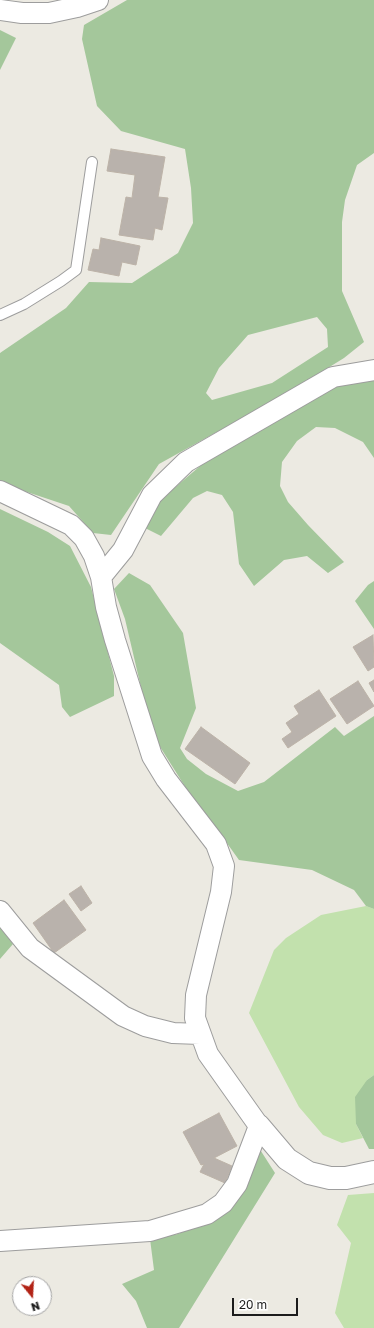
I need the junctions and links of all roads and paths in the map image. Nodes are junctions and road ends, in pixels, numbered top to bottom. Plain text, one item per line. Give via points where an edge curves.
1 (98, 0) edge
2 (0, 10) edge
3 (92, 162) dead end
4 (0, 315) edge
5 (374, 370) edge
6 (0, 491) edge
7 (101, 577) junction
8 (0, 911) edge
9 (200, 1034) junction
10 (259, 1126) junction
11 (374, 1172) edge
12 (0, 1241) edge

1 - 2 street via 49,12 22,13
3 - 4 lane via 76,270 24,304
5 - 7 street via 333,377 186,462 152,495 123,550
6 - 7 street via 71,525 84,538
7 - 9 street via 115,640 152,756 166,780 216,844 224,866 221,892 196,995 195,1018
8 - 9 street via 30,948 123,1016 145,1026 173,1033
9 - 10 street via 208,1054
10 - 11 street via 287,1159 308,1173 330,1178 346,1178
10 - 12 street via 237,1184 223,1203 208,1214 150,1231

